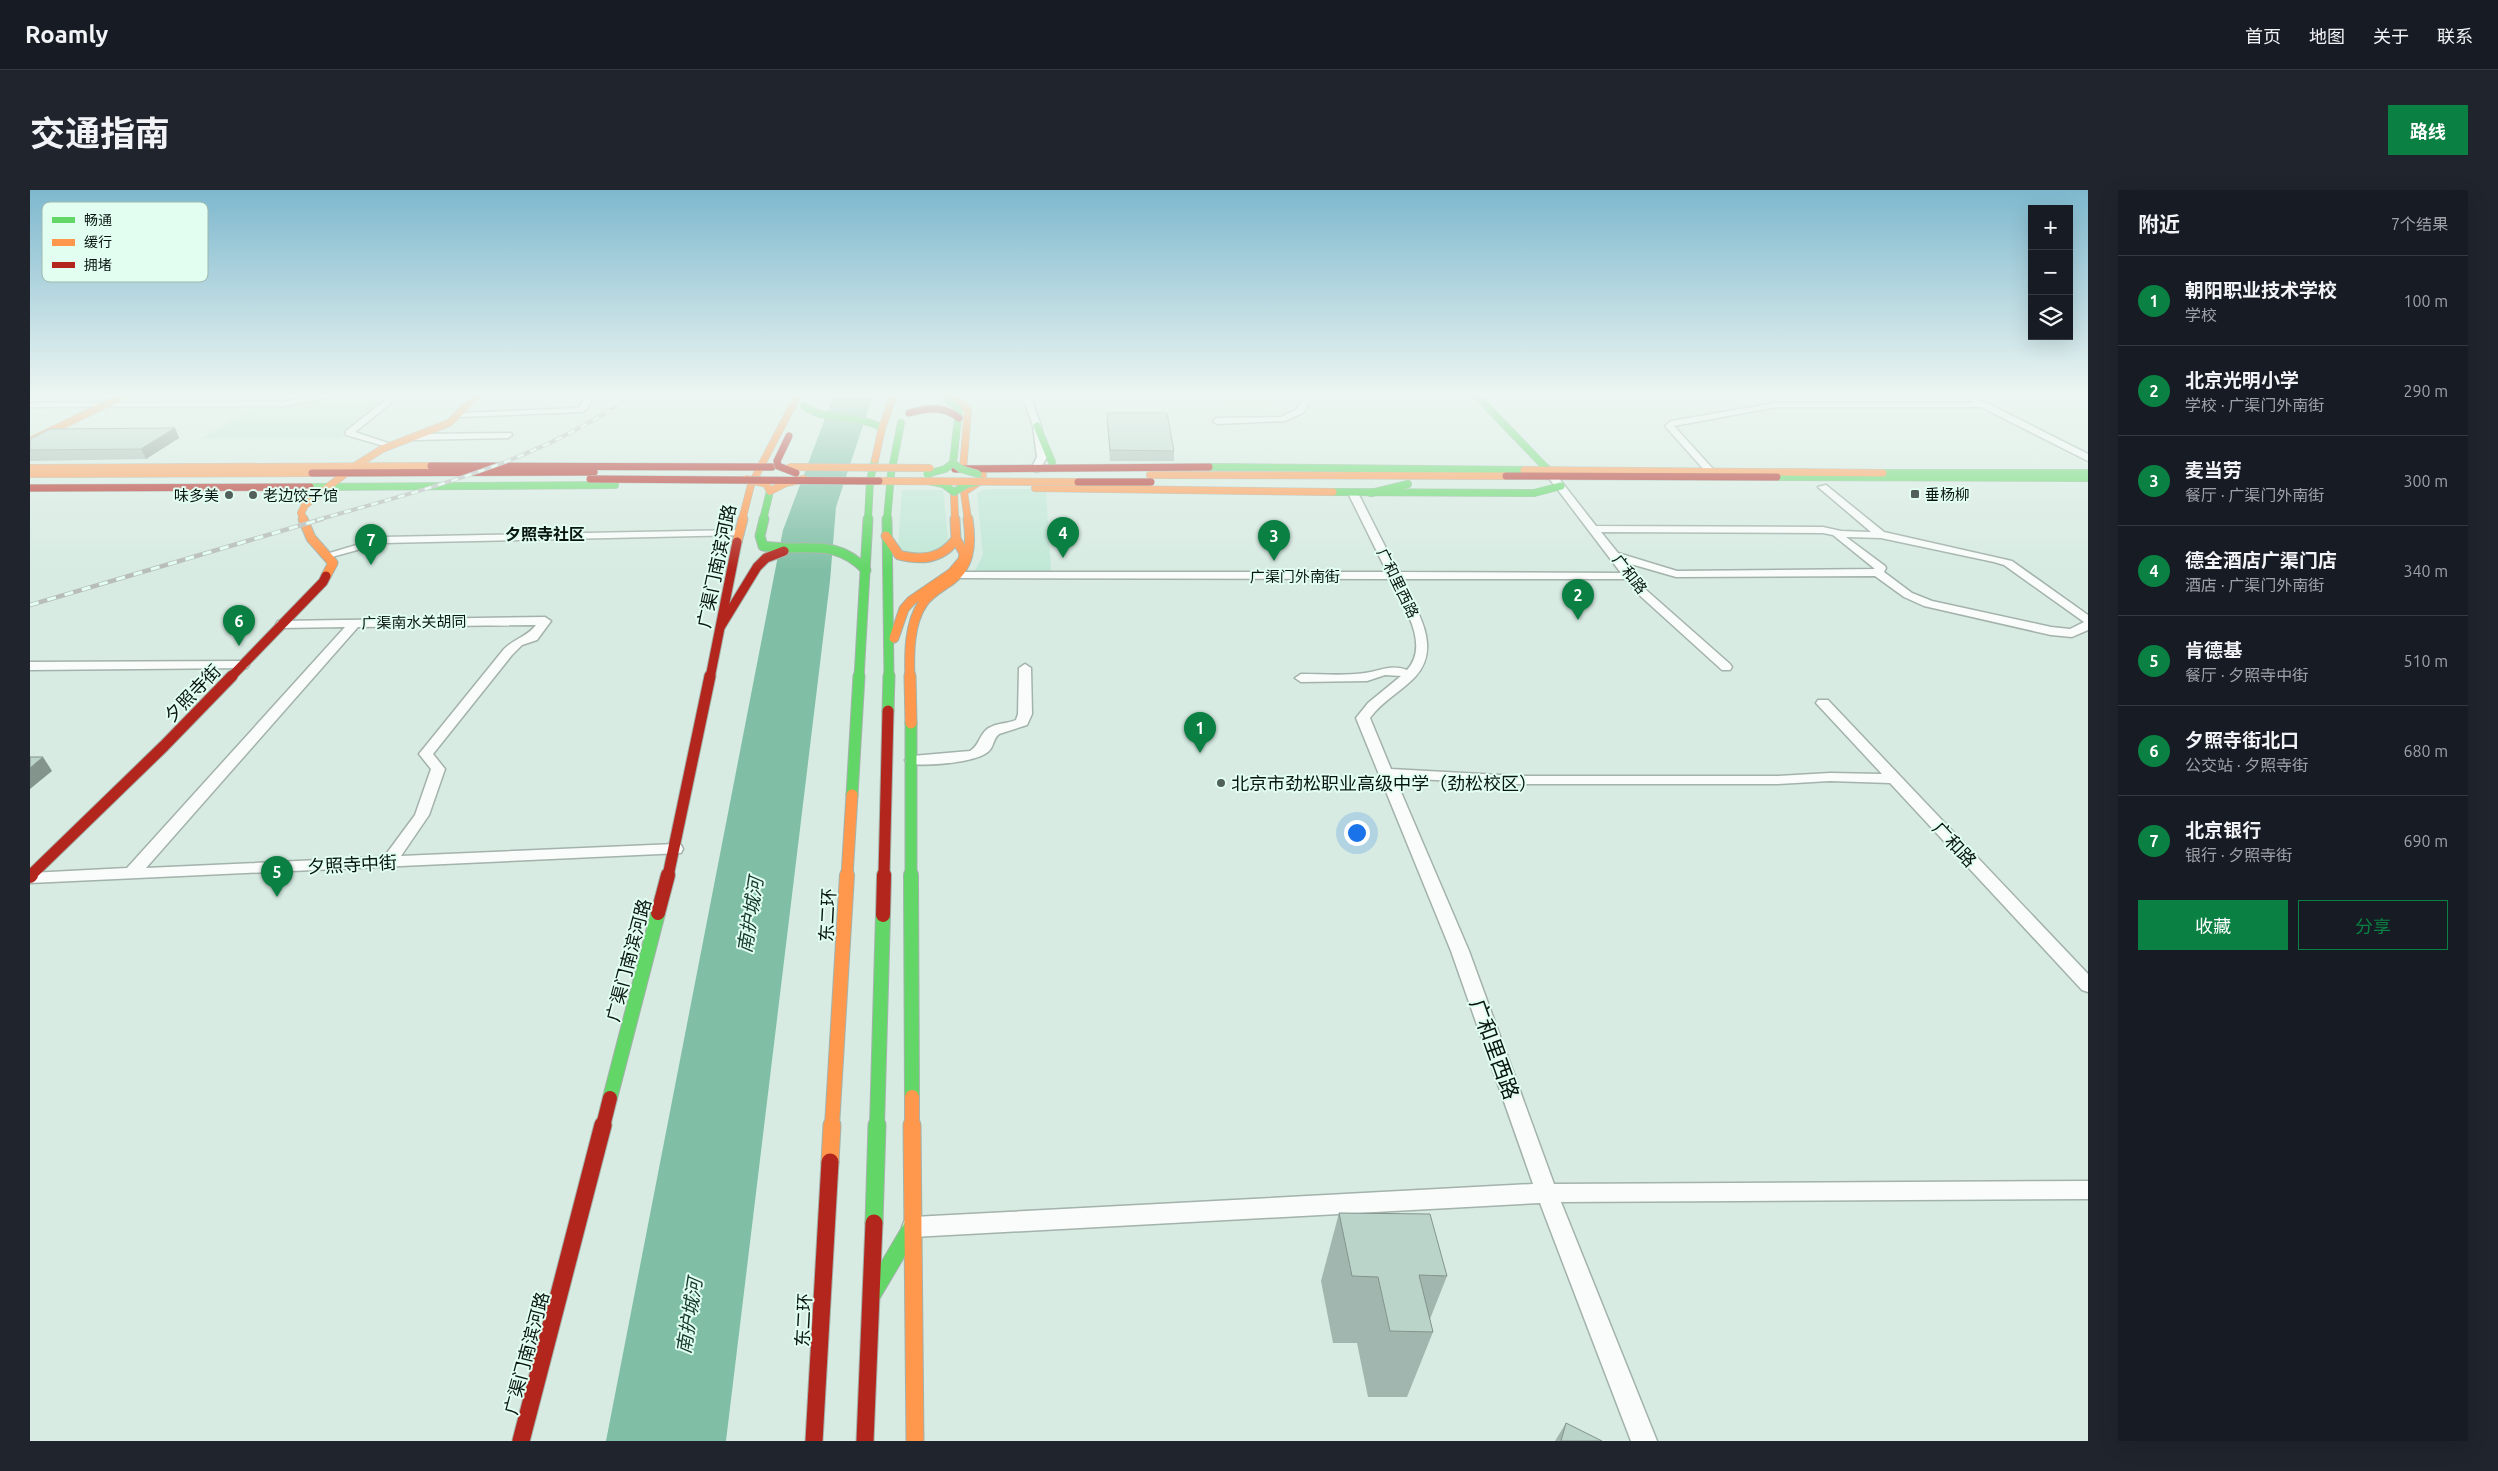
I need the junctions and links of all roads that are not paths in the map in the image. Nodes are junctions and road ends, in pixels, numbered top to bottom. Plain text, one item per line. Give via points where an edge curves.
1 (377, 453) edge
2 (768, 453) edge
3 (776, 453) edge
4 (781, 453) edge
5 (876, 453) edge
6 (895, 453) edge
7 (958, 453) edge
8 (960, 453) edge
9 (1041, 453) edge
10 (1048, 453) edge
11 (1531, 453) edge
12 (1693, 453) edge
13 (761, 467) junction
14 (958, 467) junction
15 (30, 468) edge
16 (81, 468) junction
17 (1036, 469) junction
18 (1710, 471) junction
19 (1549, 472) junction
20 (2088, 472) edge
21 (346, 473) junction
22 (797, 473) junction
23 (30, 474) edge
24 (124, 474) junction
25 (1058, 474) junction
26 (929, 477) junction
27 (980, 477) junction
28 (745, 478) junction
29 (2088, 478) edge
30 (1154, 480) junction
31 (1409, 484) junction
32 (32, 486) edge
33 (329, 486) junction
34 (972, 486) junction
35 (1561, 486) junction
36 (1823, 487) junction
37 (2088, 488) edge
38 (955, 489) junction
39 (770, 491) junction
40 (1226, 491) junction
41 (1353, 493) junction
42 (1371, 493) junction
43 (867, 528) junction
44 (1594, 529) junction
45 (739, 533) junction
46 (1841, 534) junction
47 (1881, 535) junction
48 (886, 536) junction
49 (956, 539) junction
50 (853, 544) junction
51 (784, 551) junction
52 (328, 555) junction
53 (1615, 556) junction
54 (866, 570) junction
55 (1878, 573) junction
56 (961, 575) junction
57 (1629, 576) junction
58 (1397, 577) junction
59 (2088, 620) edge
60 (355, 623) junction
61 (282, 624) junction
62 (2088, 625) edge
63 (721, 626) junction
64 (890, 650) junction
65 (243, 665) junction
66 (30, 666) edge
67 (1726, 667) dead end
68 (1025, 668) dead end
69 (1410, 676) junction
70 (1301, 678) dead end
71 (1823, 703) dead end
72 (912, 760) junction
73 (1386, 773) junction
74 (1894, 778) junction
75 (675, 849) junction
76 (389, 862) junction
77 (131, 874) junction
78 (30, 877) edge
79 (2088, 985) edge
80 (2088, 1190) edge
81 (1547, 1193) junction
82 (912, 1227) junction
83 (872, 1294) junction
84 (521, 1441) edge
85 (814, 1441) edge
86 (865, 1441) edge
87 (915, 1441) edge
88 (1644, 1441) edge

1 - 21 main road
2 - 13 main road, 广渠门南滨河路
3 - 28 main road via 772,461
4 - 22 main road, bridge via 778,466
5 - 43 main road, 东二环 via 870,480
6 - 48 main road
7 - 14 main road
8 - 14 main road
9 - 17 street
10 - 25 main road
11 - 19 main road
12 - 18 street
13 - 21 main road
13 - 22 main road
13 - 28 main road, 广渠门南滨河路
14 - 17 main road
14 - 26 main road, bridge
14 - 27 main road, bridge
14 - 34 main road via 983,475 982,480
14 - 38 main road via 948,480
15 - 16 main road
16 - 21 main road
16 - 24 main road
17 - 19 main road via 1230,467
18 - 19 main road
18 - 20 main road
19 - 29 main road
19 - 30 main road
19 - 35 street, 广和路
21 - 24 main road
21 - 28 main road, bridge
21 - 32 main road
21 - 33 main road
22 - 26 main road, bridge
22 - 26 main road, bridge
22 - 28 main road
22 - 39 main road, bridge
23 - 24 main road
25 - 27 main road
25 - 30 main road
26 - 27 main road, bridge
26 - 28 main road via 784,486
26 - 38 main road, bridge
27 - 30 main road, bridge
27 - 38 main road, bridge
28 - 33 main road
28 - 39 main road, bridge via 766,484
28 - 45 main road, 广渠门南滨河路
30 - 31 main road
30 - 40 main road
31 - 35 main road
31 - 42 main road
32 - 33 main road
33 - 52 main road via 305,505 301,513 312,538
34 - 38 main road
34 - 40 main road
34 - 56 main road via 964,492 971,555
35 - 36 main road
35 - 42 main road via 1534,493
35 - 44 street, 广和路
36 - 37 main road
36 - 47 street
38 - 49 main road
39 - 51 main road via 759,539 763,546
40 - 41 main road
41 - 42 main road
41 - 58 street, 广和里西路
43 - 50 main road
43 - 54 main road, 东二环
44 - 46 street via 1824,530
44 - 53 street, 广和路
45 - 52 street via 383,540
45 - 63 main road, 广渠门南滨河路
46 - 47 street
46 - 55 street via 1838,536 1842,540 1881,568
47 - 59 street via 2008,563
48 - 49 main road via 899,555 916,559 942,554 953,547
48 - 64 main road
49 - 64 main road via 964,553 959,567 904,609
50 - 51 main road via 831,549
50 - 54 main road via 856,556
51 - 63 main road via 766,558 757,567
52 - 61 main road, 夕照寺街 via 333,563 323,582
53 - 55 street via 1676,574
53 - 57 street, 广和路
54 - 85 main road, 东二环
55 - 62 street via 1908,595 1928,604 2052,631 2072,633
56 - 58 street, 广渠门外南街
56 - 72 main road via 924,601 911,631
57 - 58 street, 广渠门外南街
57 - 67 street, 广和路 via 1657,607
58 - 69 street, 广和里西路 via 1423,637 1420,661
60 - 61 street, 广渠南水关胡同
60 - 76 street, 广渠南水关胡同 via 545,621 532,636 518,642 508,652 426,754 438,769 422,816
60 - 77 street
61 - 65 main road, 夕照寺街
63 - 75 main road, 广渠门南滨河路
64 - 83 main road
65 - 66 street
65 - 78 main road, 夕照寺街
68 - 72 street via 1025,714 1022,722 991,731 984,748 975,754
69 - 70 street via 1389,670 1367,678
69 - 73 street, 广和里西路 via 1370,707 1363,718
71 - 74 street, 广和路
72 - 82 main road
73 - 74 street via 1528,780
73 - 81 street, 广和里西路 via 1460,951
74 - 79 street, 广和路
75 - 76 street, 夕照寺中街
75 - 84 main road, 广渠门南滨河路
76 - 77 street, 夕照寺中街
77 - 78 street, 夕照寺中街
80 - 81 street
81 - 82 street
81 - 88 street, 广和里西路
82 - 83 main road
82 - 87 main road
83 - 86 main road

